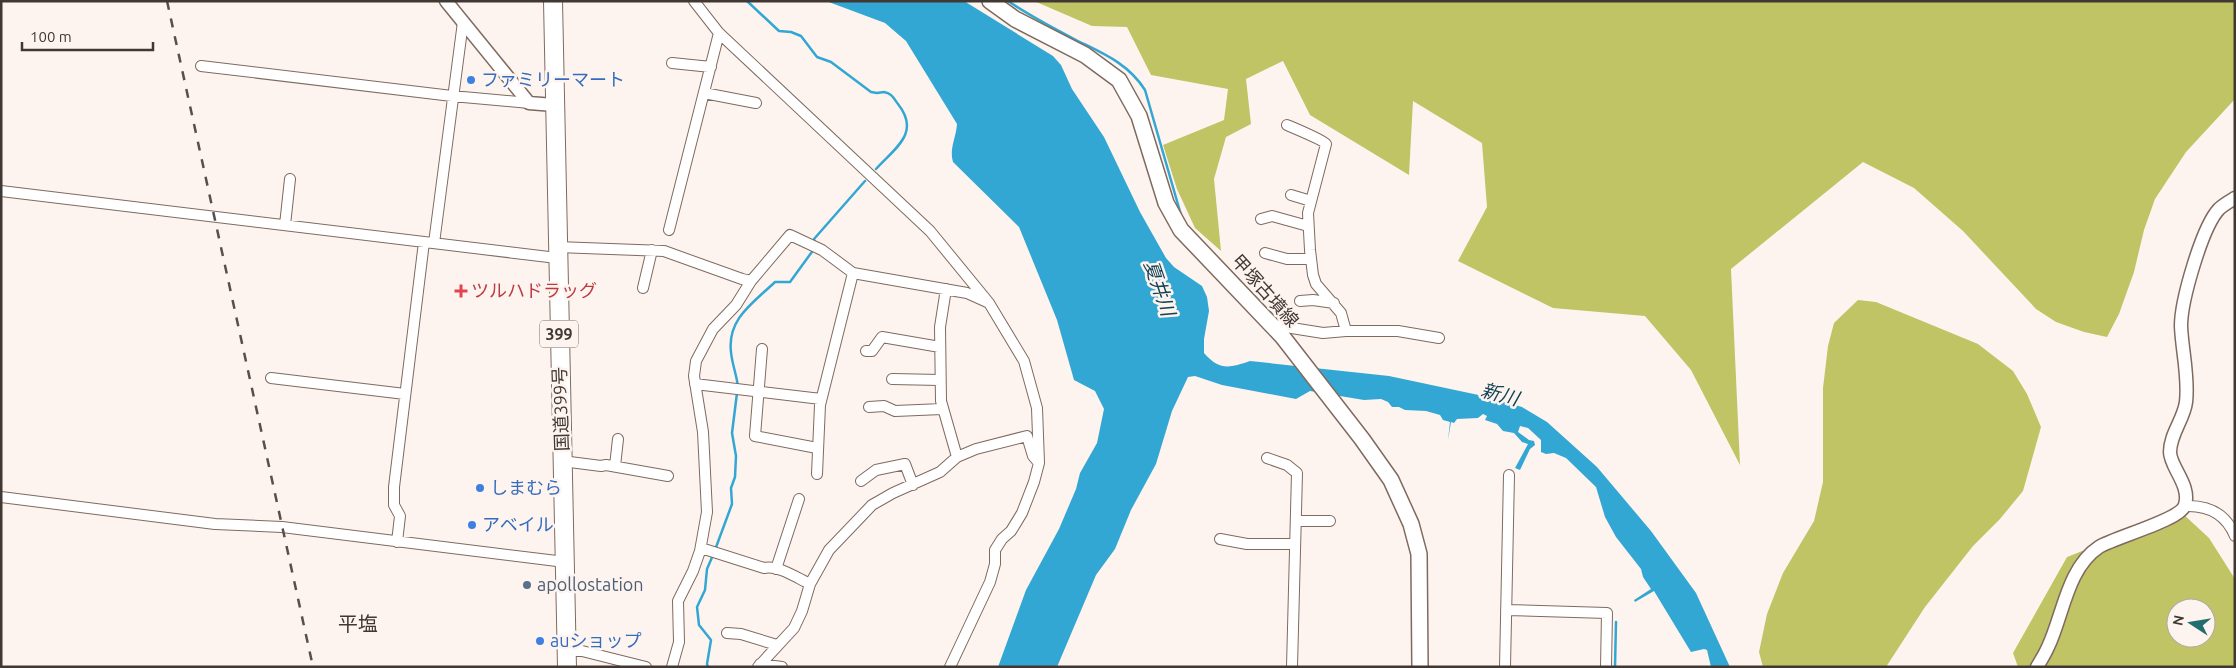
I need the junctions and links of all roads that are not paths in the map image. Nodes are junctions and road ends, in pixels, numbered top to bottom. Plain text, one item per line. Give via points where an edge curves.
1 (446, 1) edge
2 (552, 1) edge
3 (694, 1) edge
4 (990, 1) edge
5 (463, 22) junction
6 (719, 33) junction
7 (672, 62) dead end
8 (201, 66) dead end
9 (711, 67) junction
10 (704, 93) junction
11 (452, 96) junction
12 (529, 103) junction
13 (756, 103) dead end
14 (554, 105) junction
15 (1287, 125) dead end
16 (290, 178) dead end
17 (1, 191) edge
18 (1291, 195) dead end
19 (2235, 198) edge
20 (1311, 201) junction
21 (1261, 219) dead end
22 (285, 225) junction
23 (1308, 226) junction
24 (669, 230) dead end
25 (429, 243) junction
26 (652, 250) junction
27 (557, 253) junction
28 (1265, 253) dead end
29 (1311, 260) junction
30 (853, 273) junction
31 (751, 281) junction
32 (643, 288) dead end
33 (946, 289) junction
34 (1300, 301) dead end
35 (989, 303) junction
36 (1334, 303) junction
37 (1277, 330) junction
38 (1346, 331) junction
39 (1439, 338) dead end
40 (940, 347) junction
41 (762, 349) dead end
42 (866, 351) dead end
43 (271, 378) dead end
44 (892, 379) dead end
45 (940, 380) junction
46 (695, 384) junction
47 (759, 392) junction
48 (404, 394) junction
49 (822, 400) junction
50 (869, 408) dead end
51 (942, 409) junction
52 (618, 439) dead end
53 (818, 448) junction
54 (958, 458) junction
55 (1267, 458) dead end
56 (562, 462) junction
57 (1039, 463) junction
58 (615, 466) junction
59 (817, 474) dead end
60 (1509, 475) dead end
61 (668, 476) dead end
62 (861, 481) dead end
63 (913, 485) junction
64 (1, 497) edge
65 (799, 500) dead end
66 (2186, 506) junction
67 (1296, 521) junction
68 (1330, 521) dead end
69 (2235, 536) edge
70 (1220, 539) dead end
71 (397, 542) junction
72 (1295, 544) junction
73 (701, 548) junction
74 (565, 562) junction
75 (776, 569) junction
76 (810, 584) junction
77 (1506, 610) junction
78 (727, 633) dead end
79 (777, 645) junction
80 (567, 659) edge
81 (759, 666) edge
82 (646, 667) edge
83 (672, 667) edge
84 (782, 667) edge
85 (950, 667) edge
86 (1292, 667) edge
87 (1420, 667) edge
88 (1505, 667) edge
89 (1606, 667) edge
90 (2037, 667) edge

1 - 5 street
2 - 14 highway, 国道399号 / 399
3 - 6 street
4 - 37 main road, 甲塚古墳線 via 1016,19 1085,55 1119,80 1139,116 1173,217 1195,246
5 - 11 street
5 - 12 street
6 - 9 street
6 - 35 street via 930,230
7 - 9 street
8 - 11 street
9 - 10 street
10 - 13 street
10 - 24 street
11 - 12 street
11 - 25 street
12 - 14 street
14 - 27 highway, 国道399号 / 399
15 - 20 street via 1326,144
16 - 22 street
17 - 22 street
18 - 20 street
19 - 66 street via 2219,209 2209,225 2182,310 2186,403 2170,453 2186,494
20 - 23 street
21 - 23 street via 1272,216
22 - 25 street
23 - 29 street
25 - 27 street
25 - 48 street
26 - 27 street
26 - 31 street via 664,251
26 - 32 street
27 - 56 highway, 国道399号 / 399
28 - 29 street via 1287,259
29 - 36 street via 1316,284
30 - 31 street via 822,250 790,235
30 - 33 street
30 - 49 street
31 - 46 street via 702,346 696,361
33 - 35 street via 967,293
33 - 40 street
34 - 36 street
35 - 57 street via 1024,361 1032,385 1037,408
36 - 38 street via 1345,321
37 - 38 street
37 - 87 main road, 甲塚古墳線 via 1362,439 1391,480 1406,512 1416,539 1420,575
38 - 39 street via 1398,332
40 - 42 street via 882,337 872,351
40 - 45 street
41 - 47 street
43 - 48 street
44 - 45 street
45 - 51 street
46 - 47 street
46 - 73 street via 703,432 707,512
47 - 49 street
47 - 53 street via 755,436
48 - 71 street via 393,497 400,516
49 - 53 street
50 - 51 street via 884,406 895,411
51 - 54 street
52 - 58 street
53 - 59 street
54 - 57 street via 976,448 1027,436
54 - 63 street
55 - 67 street via 1287,465 1297,473
56 - 58 street
56 - 74 highway, 国道399号 / 399
57 - 85 street via 1022,513 995,550 990,582
58 - 61 street
60 - 77 street
62 - 63 street via 876,470 905,464
63 - 76 street via 872,504 829,550
64 - 71 street via 216,524 282,527
65 - 75 street
66 - 69 street via 2197,505 2220,514 2230,524
66 - 90 street via 2171,518 2121,536 2090,555 2076,574
67 - 68 street
67 - 72 street
70 - 72 street via 1247,544
71 - 74 street
72 - 86 street
73 - 75 street
73 - 83 street via 678,601 679,642
74 - 80 highway, 国道399号 / 399
75 - 76 street
76 - 79 street via 794,628
77 - 88 street
77 - 89 street via 1607,613
78 - 79 street
79 - 81 street
80 - 82 street via 590,653
81 - 84 street

